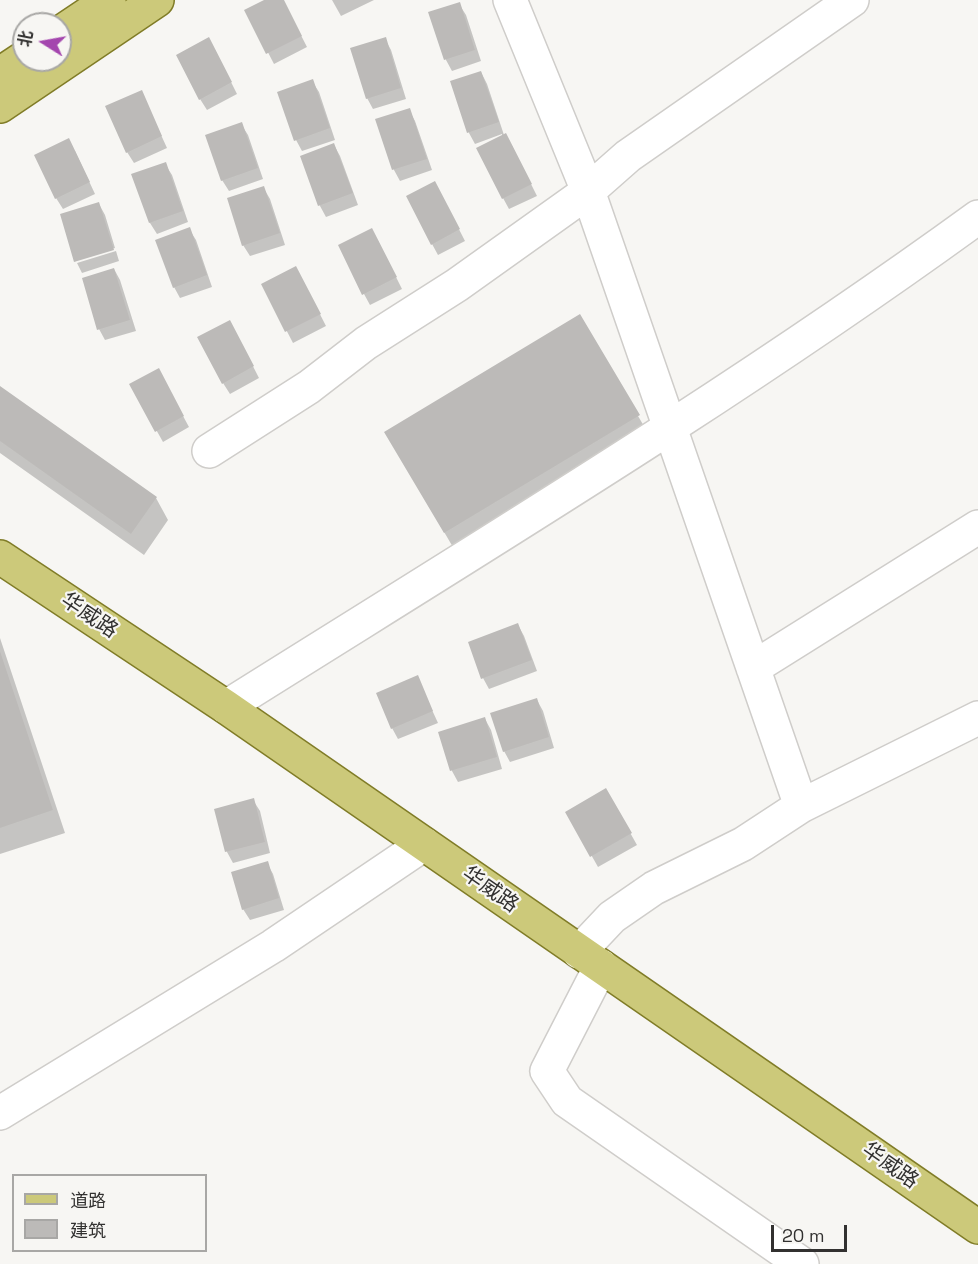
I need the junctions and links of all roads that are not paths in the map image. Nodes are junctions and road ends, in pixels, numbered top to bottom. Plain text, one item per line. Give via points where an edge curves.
1 (109, 0) edge
2 (157, 0) edge
3 (510, 0) edge
4 (852, 0) edge
5 (72, 25) edge
6 (0, 106) edge
7 (588, 191) junction
8 (978, 217) edge
9 (670, 428) junction
10 (209, 451) dead end
11 (978, 527) edge
12 (0, 557) edge
13 (753, 668) junction
14 (226, 707) junction
15 (978, 718) edge
16 (801, 806) junction
17 (424, 844) junction
18 (590, 959) junction
19 (0, 1113) edge
20 (978, 1227) edge
21 (802, 1264) edge

1 - 5 main road
2 - 6 main road
3 - 7 street
4 - 7 street via 628,156
7 - 9 street
7 - 10 street via 457,285 366,343 309,387
8 - 9 street
9 - 13 street
9 - 14 street
11 - 13 street
12 - 14 main road, 华威路
13 - 16 street
14 - 17 main road, 华威路
15 - 16 street
16 - 18 street via 743,844 654,888 612,917
17 - 18 main road, 华威路
17 - 19 street via 273,946
18 - 20 main road, 华威路
18 - 21 street via 547,1071 560,1091 567,1101

